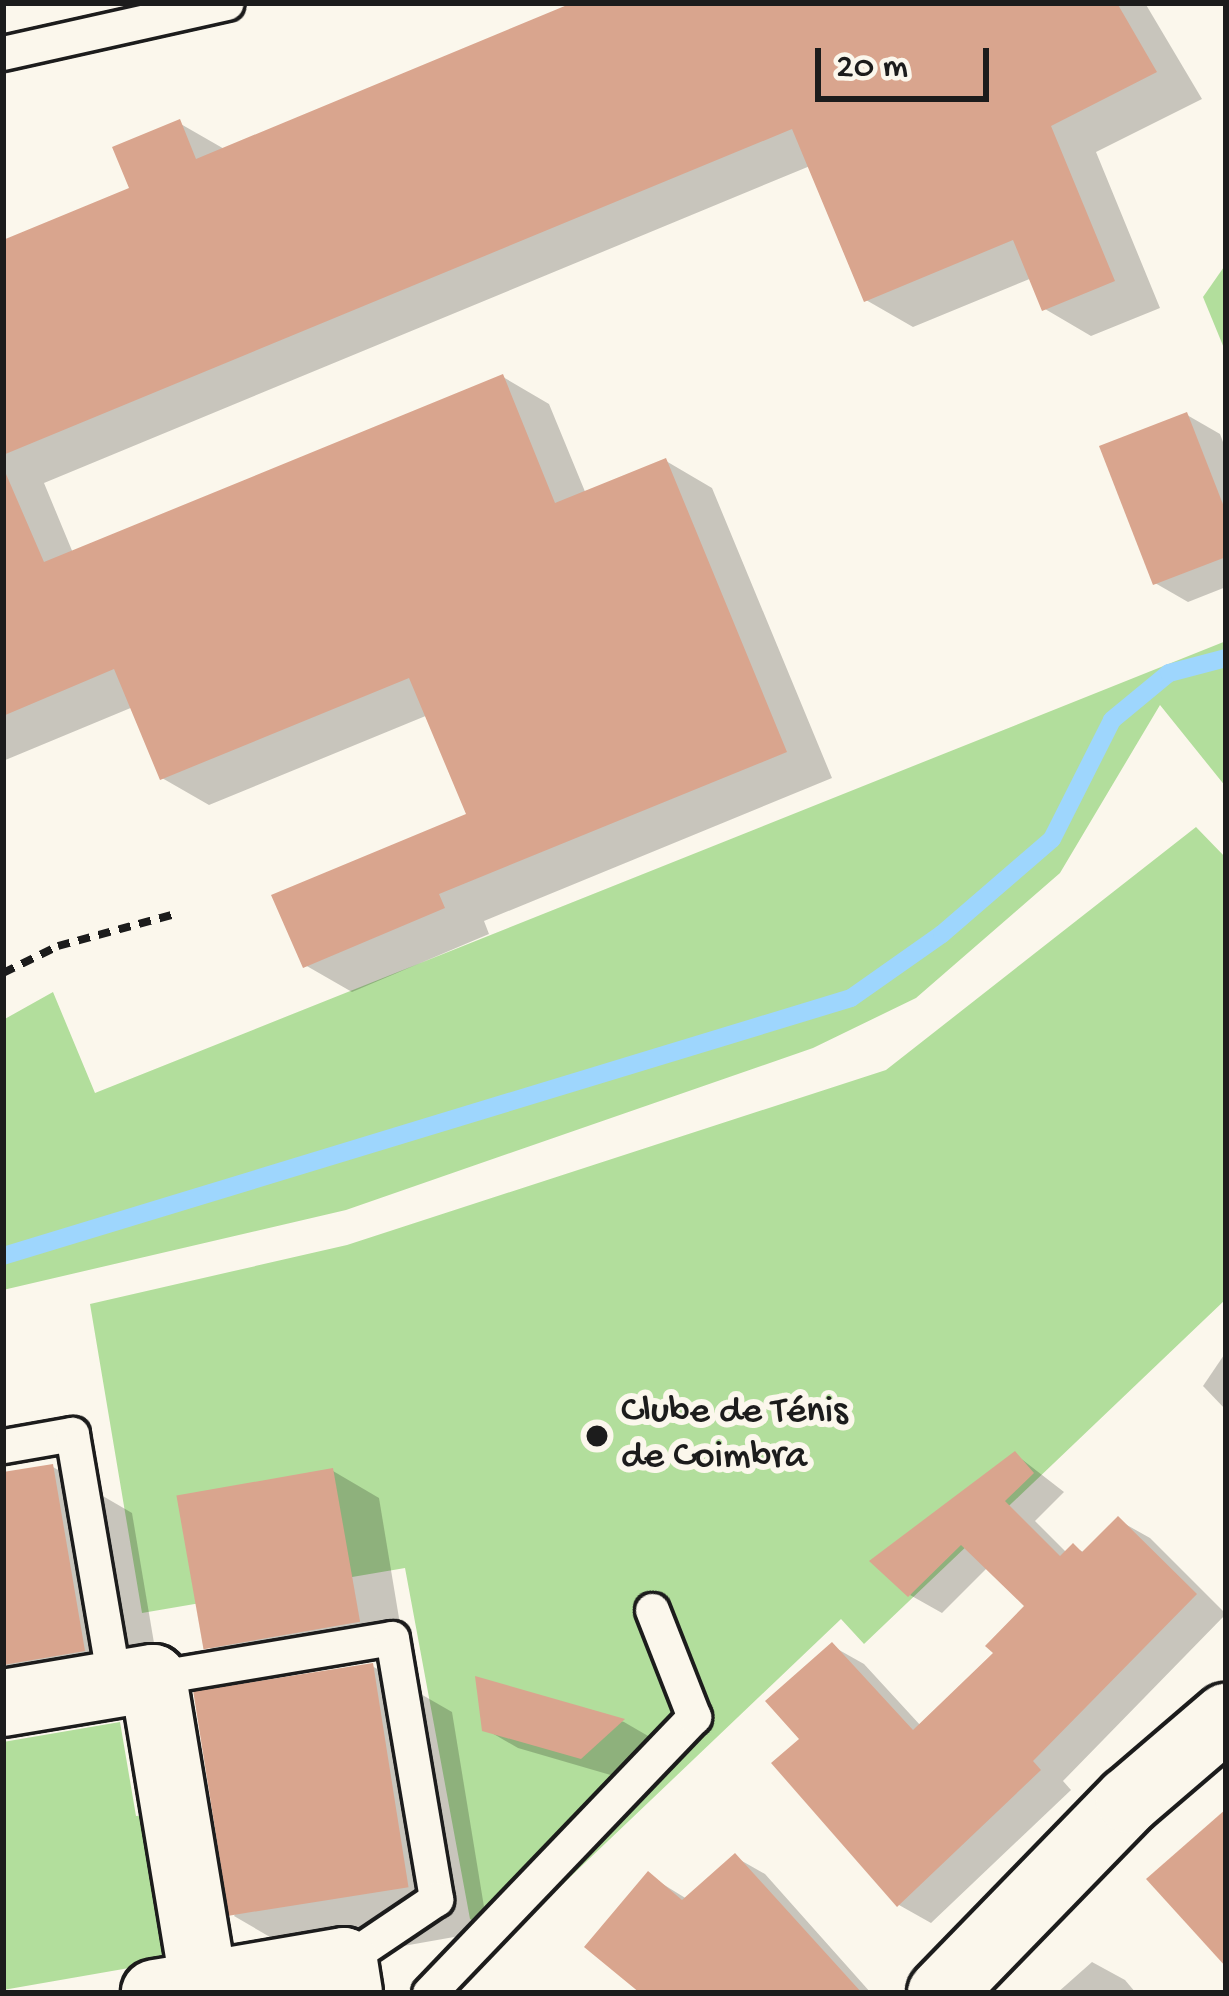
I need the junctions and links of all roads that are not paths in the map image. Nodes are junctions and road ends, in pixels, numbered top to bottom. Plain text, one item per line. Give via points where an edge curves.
1 (226, 3) edge
2 (3, 53) edge
3 (3, 1446) edge
4 (652, 1610) dead end
5 (134, 1681) junction
6 (3, 1703) edge
7 (1226, 1718) edge
8 (346, 1977) edge
9 (275, 1983) edge
10 (179, 1989) edge
11 (429, 1993) edge
12 (941, 1993) edge

1 - 2 lane
3 - 5 lane via 72,1434
4 - 11 lane via 694,1717
5 - 6 street
5 - 8 lane via 392,1638 436,1899
5 - 10 street
7 - 12 street via 1129,1800
8 - 9 street
9 - 10 street

